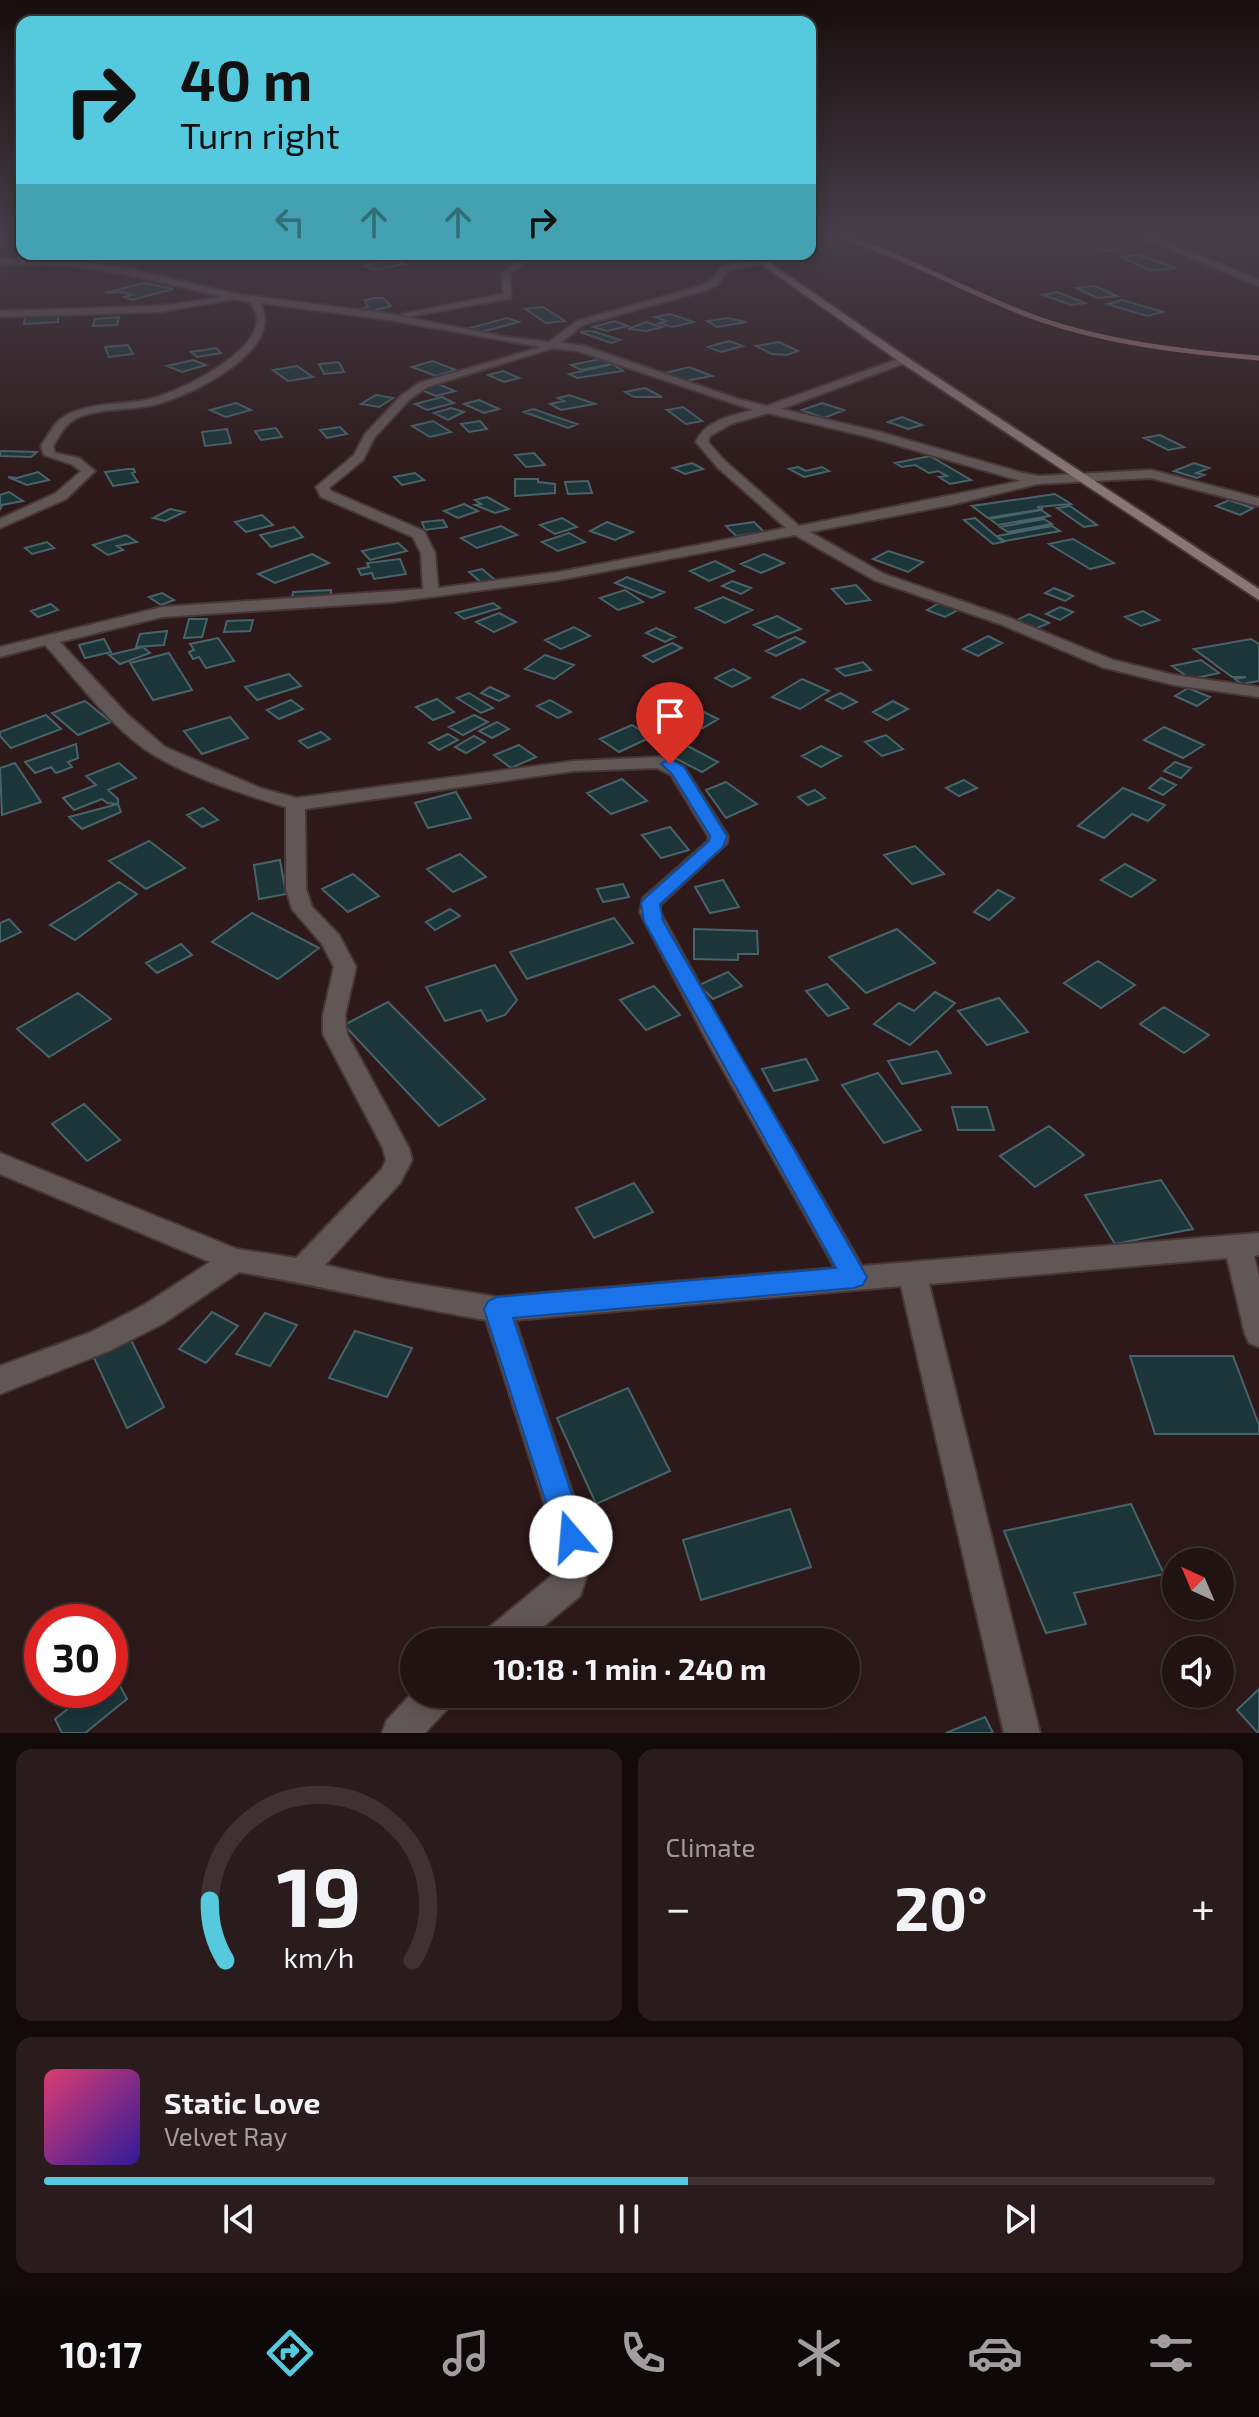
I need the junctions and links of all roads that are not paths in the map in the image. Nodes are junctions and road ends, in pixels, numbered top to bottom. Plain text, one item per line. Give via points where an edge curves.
1 (261, 318) edge
2 (394, 318) edge
3 (598, 318) edge
4 (843, 318) edge
5 (555, 344) junction
6 (904, 360) junction
7 (769, 410) junction
8 (1080, 476) junction
9 (1039, 480) junction
10 (1259, 502) edge
11 (0, 524) edge
12 (796, 530) junction
13 (431, 594) junction
14 (1259, 596) edge
15 (49, 640) junction
16 (0, 652) edge
17 (1259, 692) edge
18 (295, 804) junction
19 (0, 1163) edge
20 (1248, 1245) edge
21 (235, 1260) junction
22 (302, 1271) junction
23 (912, 1273) junction
24 (854, 1277) junction
25 (497, 1309) junction
26 (1259, 1334) edge
27 (0, 1380) edge
28 (515, 1628) edge
29 (423, 1708) edge
30 (400, 1733) edge
31 (1022, 1733) edge

1 - 11 street via 254,341 209,378 159,400 79,414 63,422 47,446 50,455 89,471 61,496
2 - 5 street
3 - 5 street via 567,329
4 - 6 main road
5 - 7 street via 601,354
5 - 13 street via 423,385 369,437 359,457 322,487 326,494 419,534 428,553
6 - 7 street via 851,375
6 - 8 main road
7 - 9 street
7 - 12 street via 719,423 702,442
8 - 9 street
8 - 10 street via 1151,474
8 - 14 main road
9 - 12 street
12 - 13 street via 559,576
12 - 17 street via 879,577 1108,664
13 - 15 street via 162,612
15 - 16 street
15 - 18 street via 159,751 253,792
18 - 22 street via 296,889 302,909 331,940 345,967 335,1034 399,1160 391,1176
18 - 24 street via 574,766 660,762 678,771 718,836 717,843 650,903 650,912
19 - 21 street
20 - 23 street
20 - 26 street
21 - 22 street
21 - 27 street via 154,1314 99,1342
22 - 25 street
23 - 24 street
23 - 31 street
24 - 25 street
25 - 28 street via 575,1561 568,1584
29 - 30 street

